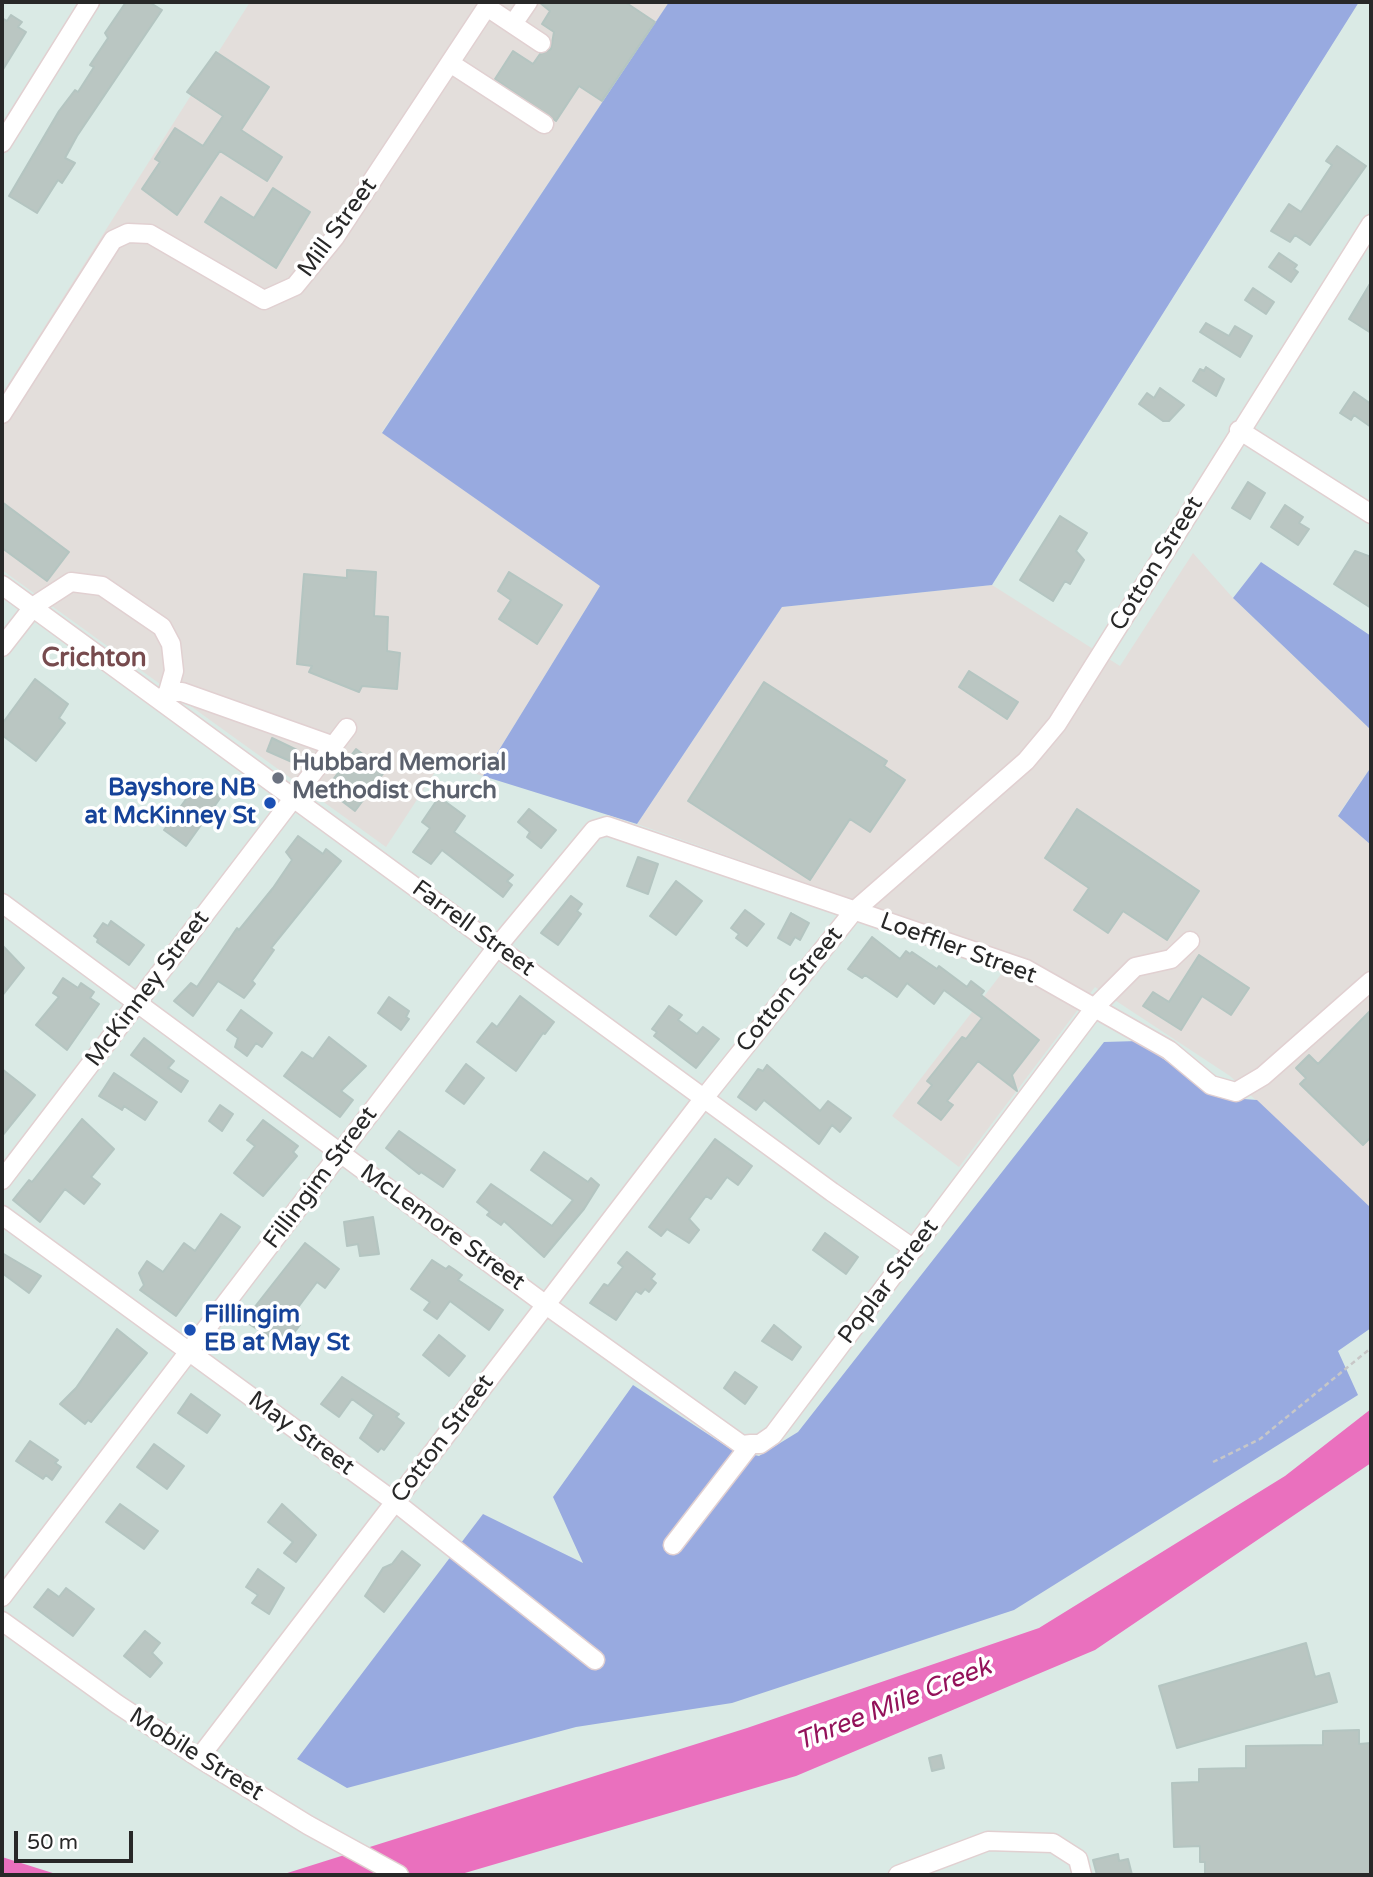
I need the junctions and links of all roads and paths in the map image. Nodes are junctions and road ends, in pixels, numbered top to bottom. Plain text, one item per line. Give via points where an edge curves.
1 (90, 2) edge
2 (528, 2) edge
3 (488, 4) edge
4 (513, 24) junction
5 (541, 43) dead end
6 (450, 63) junction
7 (544, 124) dead end
8 (2, 144) edge
9 (1368, 236) edge
10 (2, 414) edge
11 (1239, 430) junction
12 (1371, 514) edge
13 (2, 585) edge
14 (34, 606) junction
15 (2, 647) edge
16 (165, 696) junction
17 (347, 728) dead end
18 (334, 746) junction
19 (295, 798) junction
20 (675, 850) joint
21 (2, 903) edge
22 (853, 912) junction
23 (1190, 941) dead end
24 (497, 947) junction
25 (1371, 981) edge
26 (137, 1003) junction
27 (1096, 1006) junction
28 (704, 1098) junction
29 (340, 1153) junction
30 (2, 1180) edge
31 (2, 1216) edge
32 (914, 1249) junction
33 (546, 1305) junction
34 (1371, 1348) edge
35 (188, 1352) junction
36 (751, 1444) junction
37 (1213, 1462) dead end
38 (395, 1502) junction
39 (673, 1545) dead end
40 (2, 1597) edge
41 (2, 1621) edge
42 (595, 1661) dead end
43 (200, 1758) junction
44 (399, 1875) edge
45 (898, 1875) edge
46 (1082, 1875) edge

1 - 8 street
2 - 4 street
3 - 4 street
3 - 6 street, Mill Street
4 - 5 street
6 - 7 street
6 - 10 street, Mill Street via 335,237 295,286 264,300 150,234 128,233 113,240
9 - 11 street, Cotton Street
11 - 12 street
11 - 22 street, Cotton Street via 1057,724 1026,761
13 - 14 street, Farrell Street
14 - 15 street
14 - 16 street, Farrell Street
14 - 16 street via 71,582 102,586 162,627 171,644 174,671
16 - 18 street via 181,692
16 - 19 street, Farrell Street
17 - 18 street, McKinney Street
18 - 19 street, McKinney Street
19 - 24 street, Farrell Street
19 - 26 street, McKinney Street
20 - 22 street, Loeffler Street
20 - 24 street, Fillingim Street via 607,826 594,830
21 - 26 street, McLemore Street
22 - 27 street, Loeffler Street via 1026,969
22 - 28 street, Cotton Street
23 - 27 street, Poplar Street via 1171,959 1135,967
24 - 28 street, Farrell Street
24 - 29 street, Fillingim Street
25 - 27 street, Loeffler Street via 1263,1076 1236,1092 1211,1085 1169,1050
26 - 29 street, McLemore Street
26 - 30 street, McKinney Street
27 - 32 street, Poplar Street
28 - 32 street, Farrell Street
28 - 33 street, Cotton Street
29 - 33 street, McLemore Street
29 - 35 street, Fillingim Street
31 - 35 street, May Street
32 - 36 street, Poplar Street via 773,1435
33 - 36 street, McLemore Street via 742,1445
33 - 38 street, Cotton Street
34 - 37 path via 1260,1439
35 - 38 street, May Street
35 - 40 street, Fillingim Street
36 - 39 street, Poplar Street
38 - 42 street, May Street
38 - 43 street, Cotton Street
41 - 43 street, Mobile Street
43 - 44 street, Mobile Street
45 - 46 street via 988,1841 1053,1843 1079,1859

